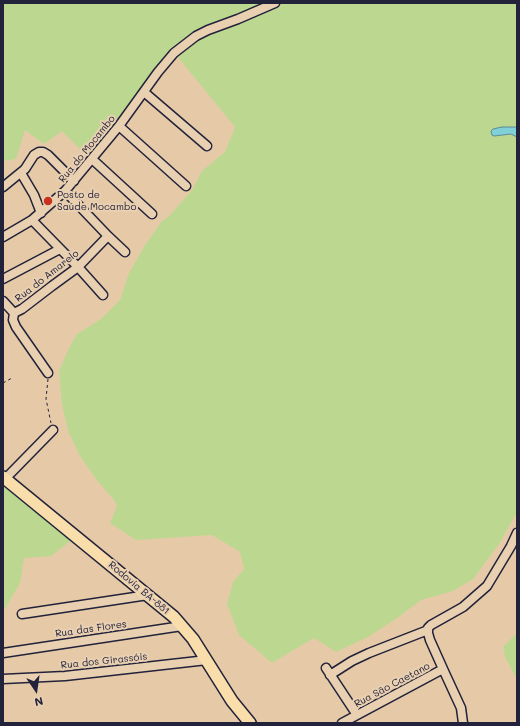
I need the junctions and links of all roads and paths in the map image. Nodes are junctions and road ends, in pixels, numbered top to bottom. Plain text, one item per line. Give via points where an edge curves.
1 (274, 3) edge
2 (144, 92) junction
3 (119, 126) junction
4 (208, 146) dead end
5 (92, 159) junction
6 (20, 173) junction
7 (74, 180) junction
8 (186, 186) dead end
9 (3, 187) edge
10 (65, 191) junction
11 (41, 213) junction
12 (152, 214) dead end
13 (32, 220) junction
14 (108, 236) junction
15 (3, 237) edge
16 (60, 249) junction
17 (125, 252) dead end
18 (78, 267) junction
19 (3, 279) edge
20 (103, 296) dead end
21 (3, 301) edge
22 (14, 313) junction
23 (48, 373) joint
24 (12, 378) dead end
25 (3, 383) edge
26 (53, 430) joint
27 (4, 478) edge
28 (517, 533) edge
29 (148, 595) junction
30 (22, 614) dead end
31 (182, 626) junction
32 (428, 630) junction
33 (3, 653) edge
34 (206, 660) junction
35 (444, 669) junction
36 (3, 679) edge
37 (357, 715) junction
38 (250, 723) edge
39 (342, 723) edge
40 (463, 723) edge

1 - 2 street, Rua do Mocambo via 196,36 170,58
2 - 3 street, Rua do Mocambo
2 - 4 street
3 - 5 street, Rua do Mocambo
3 - 8 street
5 - 7 street, Rua do Mocambo
5 - 12 street
6 - 7 street via 34,155 43,152
6 - 9 street
6 - 11 street via 34,195
7 - 10 street, Rua do Mocambo
10 - 11 street, Rua do Mocambo
10 - 14 street
11 - 13 street, Rua do Mocambo
13 - 15 street, Rua do Mocambo
13 - 16 street
14 - 17 street
14 - 18 street, Rua do Amarelo
16 - 18 street
16 - 19 street
18 - 20 street
18 - 22 street, Rua do Amarelo
21 - 22 street
22 - 23 street via 14,324
23 - 26 path via 46,399
24 - 25 path
26 - 27 street
27 - 29 main road, Rodovia BA-881
28 - 32 street via 486,586 463,607 431,625
29 - 30 street
29 - 31 main road, Rodovia BA-881
31 - 33 street, Rua das Flores
31 - 34 main road, Rodovia BA-881
32 - 35 street, Rua São Caetano
32 - 37 street via 328,671
34 - 36 street, Rua dos Girassóis via 65,676
34 - 38 main road, Rodovia BA-881 via 232,701
35 - 37 street, Rua São Caetano
35 - 40 street via 461,708
37 - 39 street, Rua São Caetano

